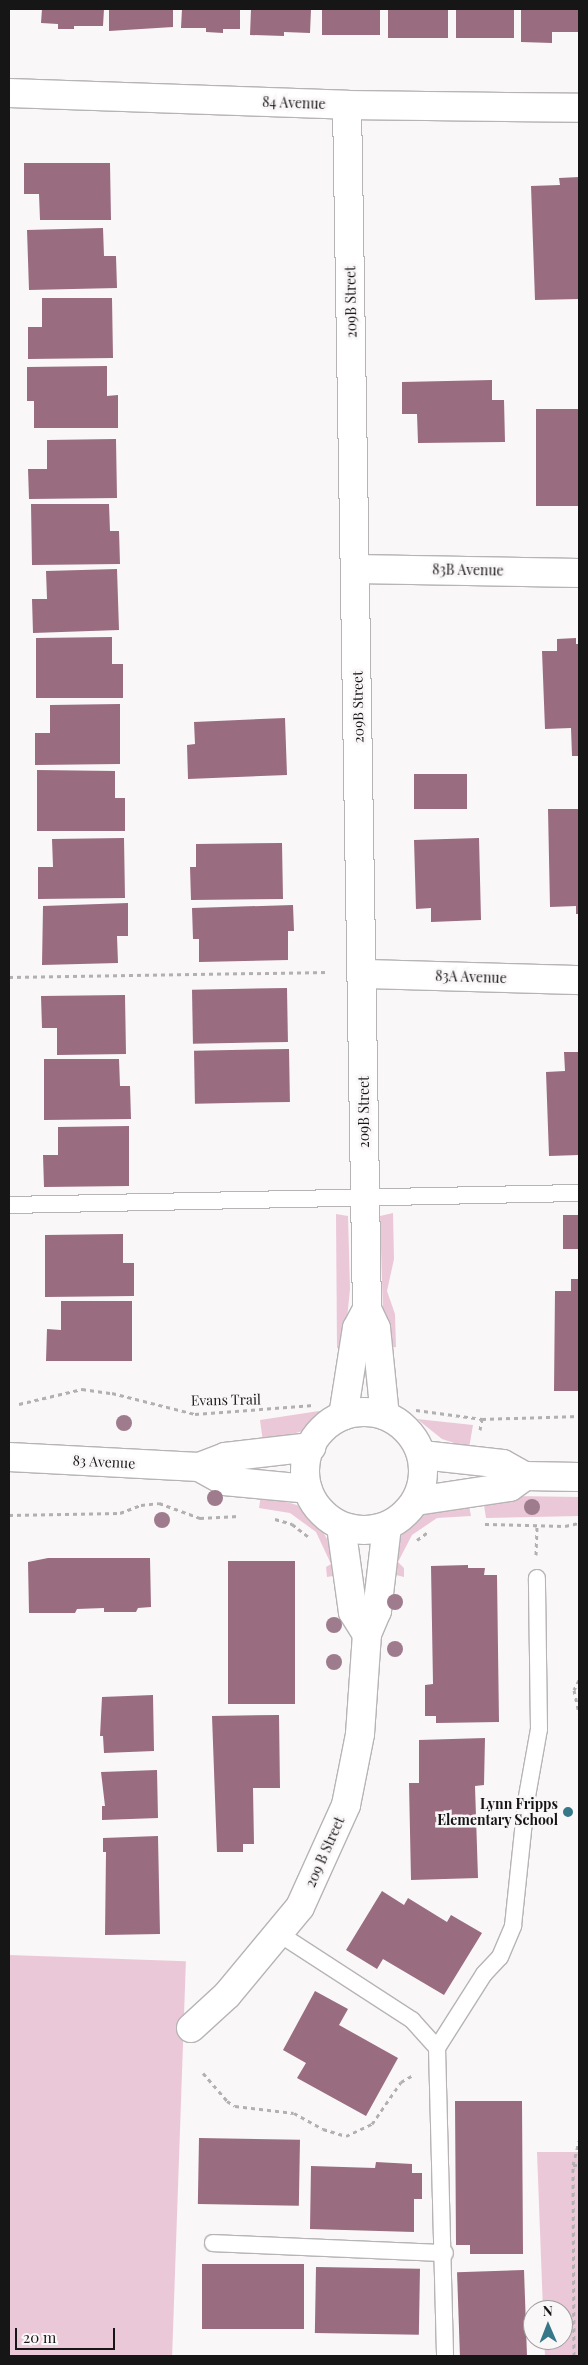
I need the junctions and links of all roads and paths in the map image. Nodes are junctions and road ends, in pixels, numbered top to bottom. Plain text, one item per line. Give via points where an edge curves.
1 (9, 93) edge
2 (347, 105) junction
3 (579, 108) edge
4 (356, 569) junction
5 (579, 573) edge
6 (328, 972) dead end
7 (363, 974) junction
8 (9, 976) edge
9 (579, 980) edge
10 (579, 1193) edge
11 (365, 1198) junction
12 (9, 1205) edge
13 (367, 1309) junction
14 (19, 1404) dead end
15 (318, 1404) dead end
16 (413, 1407) dead end
17 (343, 1416) junction
18 (385, 1416) junction
19 (579, 1416) edge
20 (310, 1447) junction
21 (422, 1455) junction
22 (9, 1457) edge
23 (199, 1467) junction
24 (525, 1476) junction
25 (579, 1477) edge
26 (308, 1489) junction
27 (416, 1500) junction
28 (9, 1515) edge
29 (245, 1515) dead end
30 (268, 1518) dead end
31 (579, 1523) edge
32 (480, 1524) dead end
33 (341, 1526) junction
34 (387, 1526) junction
35 (435, 1527) dead end
36 (314, 1545) dead end
37 (414, 1548) dead end
38 (537, 1578) dead end
39 (367, 1634) junction
40 (579, 1680) edge
41 (579, 1713) edge
42 (278, 1933) junction
43 (191, 2028) dead end
44 (437, 2048) junction
45 (203, 2074) dead end
46 (437, 2074) junction
47 (579, 2140) edge
48 (574, 2165) junction
49 (579, 2165) edge
50 (213, 2243) dead end
51 (445, 2254) junction
52 (445, 2356) edge
53 (574, 2356) edge

1 - 2 street, 84 Avenue
2 - 3 street, 84 Avenue
2 - 4 street, 209B Street
4 - 5 street, 83B Avenue
4 - 7 street, 209B Street
6 - 8 path
7 - 9 street, 83A Avenue
7 - 11 street, 209B Street
10 - 11 lane
11 - 12 lane
11 - 13 street, 209B Street
13 - 17 street, 209B Street via 357,1328
13 - 18 street, 209B Street via 376,1328
14 - 15 path, Evans Trail via 82,1389 112,1393 195,1414 253,1412
16 - 19 path via 417,1411 482,1419
17 - 18 street via 371,1412
17 - 20 street via 329,1424
18 - 21 street via 401,1425 414,1439
20 - 23 street, 83 Avenue via 225,1457
20 - 26 street via 306,1468
21 - 24 street via 503,1464
21 - 27 street via 423,1478
22 - 23 street, 83 Avenue
23 - 26 street, 83 Avenue via 224,1481
24 - 25 street
24 - 27 street via 510,1487
26 - 33 street via 326,1517
27 - 34 street via 404,1516
28 - 29 path via 120,1513 141,1505 159,1503 200,1518
30 - 36 path via 292,1524
31 - 32 path via 565,1526
33 - 34 street via 356,1530
33 - 39 street via 353,1612
34 - 39 street, 209 B Street via 377,1611
35 - 37 path via 417,1540
38 - 44 lane via 539,1728 526,1802 513,1926 500,1957 484,1974
39 - 42 street, 209 B Street via 360,1734 346,1805 300,1907
40 - 41 path via 574,1690
42 - 43 street, 209 B Street via 227,1995
42 - 44 lane via 412,2020
44 - 46 lane
45 - 46 path via 226,2101 235,2106 289,2112 323,2130 346,2136 372,2124 407,2077
46 - 51 lane
47 - 48 path
48 - 49 path
48 - 53 path
50 - 51 lane
51 - 52 lane

